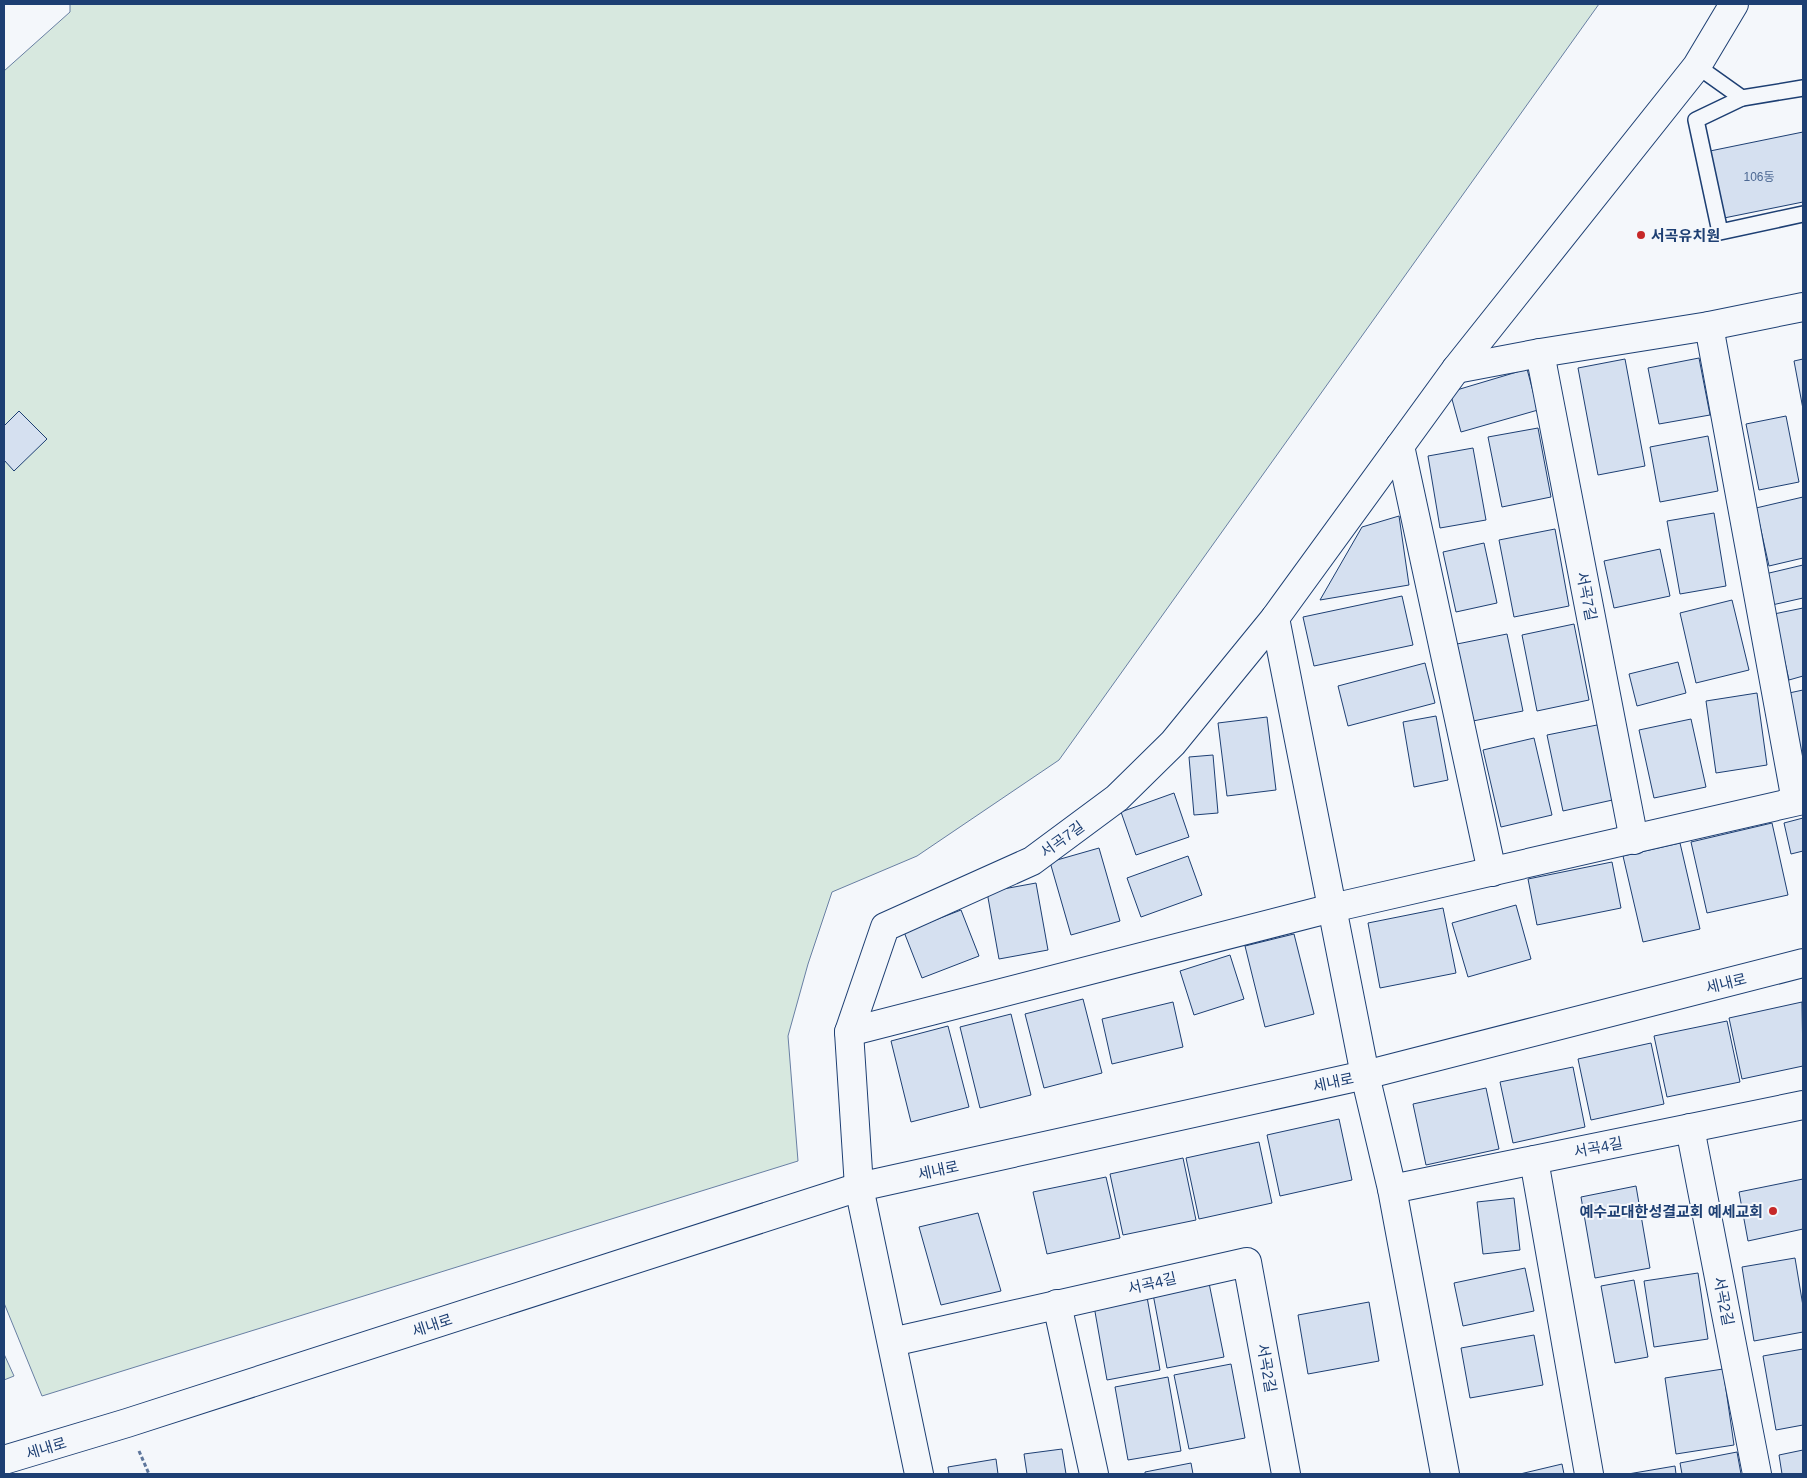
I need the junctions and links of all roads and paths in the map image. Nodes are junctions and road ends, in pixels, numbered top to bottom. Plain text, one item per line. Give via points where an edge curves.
1 (1734, 4) edge
2 (1697, 66) junction
3 (1803, 88) edge
4 (1742, 98) junction
5 (1803, 214) edge
6 (1803, 307) edge
7 (1709, 326) junction
8 (1540, 353) junction
9 (1456, 370) junction
10 (1400, 446) junction
11 (1275, 618) junction
12 (1800, 800) edge
13 (1634, 840) junction
14 (1492, 872) junction
15 (1332, 908) junction
16 (1803, 963) edge
17 (849, 1032) junction
18 (1365, 1075) junction
19 (1803, 1105) edge
20 (1690, 1128) junction
21 (1534, 1160) junction
22 (859, 1187) junction
23 (1392, 1189) junction
24 (1247, 1262) joint
25 (1057, 1304) junction
26 (892, 1342) junction
27 (4, 1460) edge
28 (919, 1474) edge
29 (1094, 1474) edge
30 (1286, 1474) edge
31 (1445, 1474) edge
32 (1589, 1474) edge
33 (1758, 1474) edge

1 - 2 street, 서곡7길
2 - 4 lane
2 - 9 street, 서곡7길
3 - 4 lane
4 - 5 lane via 1696,120 1720,232
6 - 7 street
7 - 8 street
7 - 12 street
8 - 9 street
8 - 13 street, 서곡7길
9 - 10 street, 서곡7길
10 - 11 street, 서곡7길
10 - 14 street
11 - 15 street
11 - 17 street, 서곡7길 via 1174,743 1118,798 1032,861 886,926
12 - 13 street
13 - 14 street
14 - 15 street
15 - 17 street
15 - 18 street
16 - 18 street, 세내로
17 - 22 street, 서곡7길
18 - 22 street, 세내로
18 - 23 street
19 - 20 street, 서곡4길
20 - 21 street, 서곡4길
20 - 33 street, 서곡2길
21 - 23 street, 서곡4길
21 - 32 street
22 - 26 street
22 - 27 street, 세내로
23 - 31 street
24 - 25 street, 서곡4길
24 - 30 street, 서곡2길
25 - 26 street, 서곡4길
25 - 29 street
26 - 28 street

